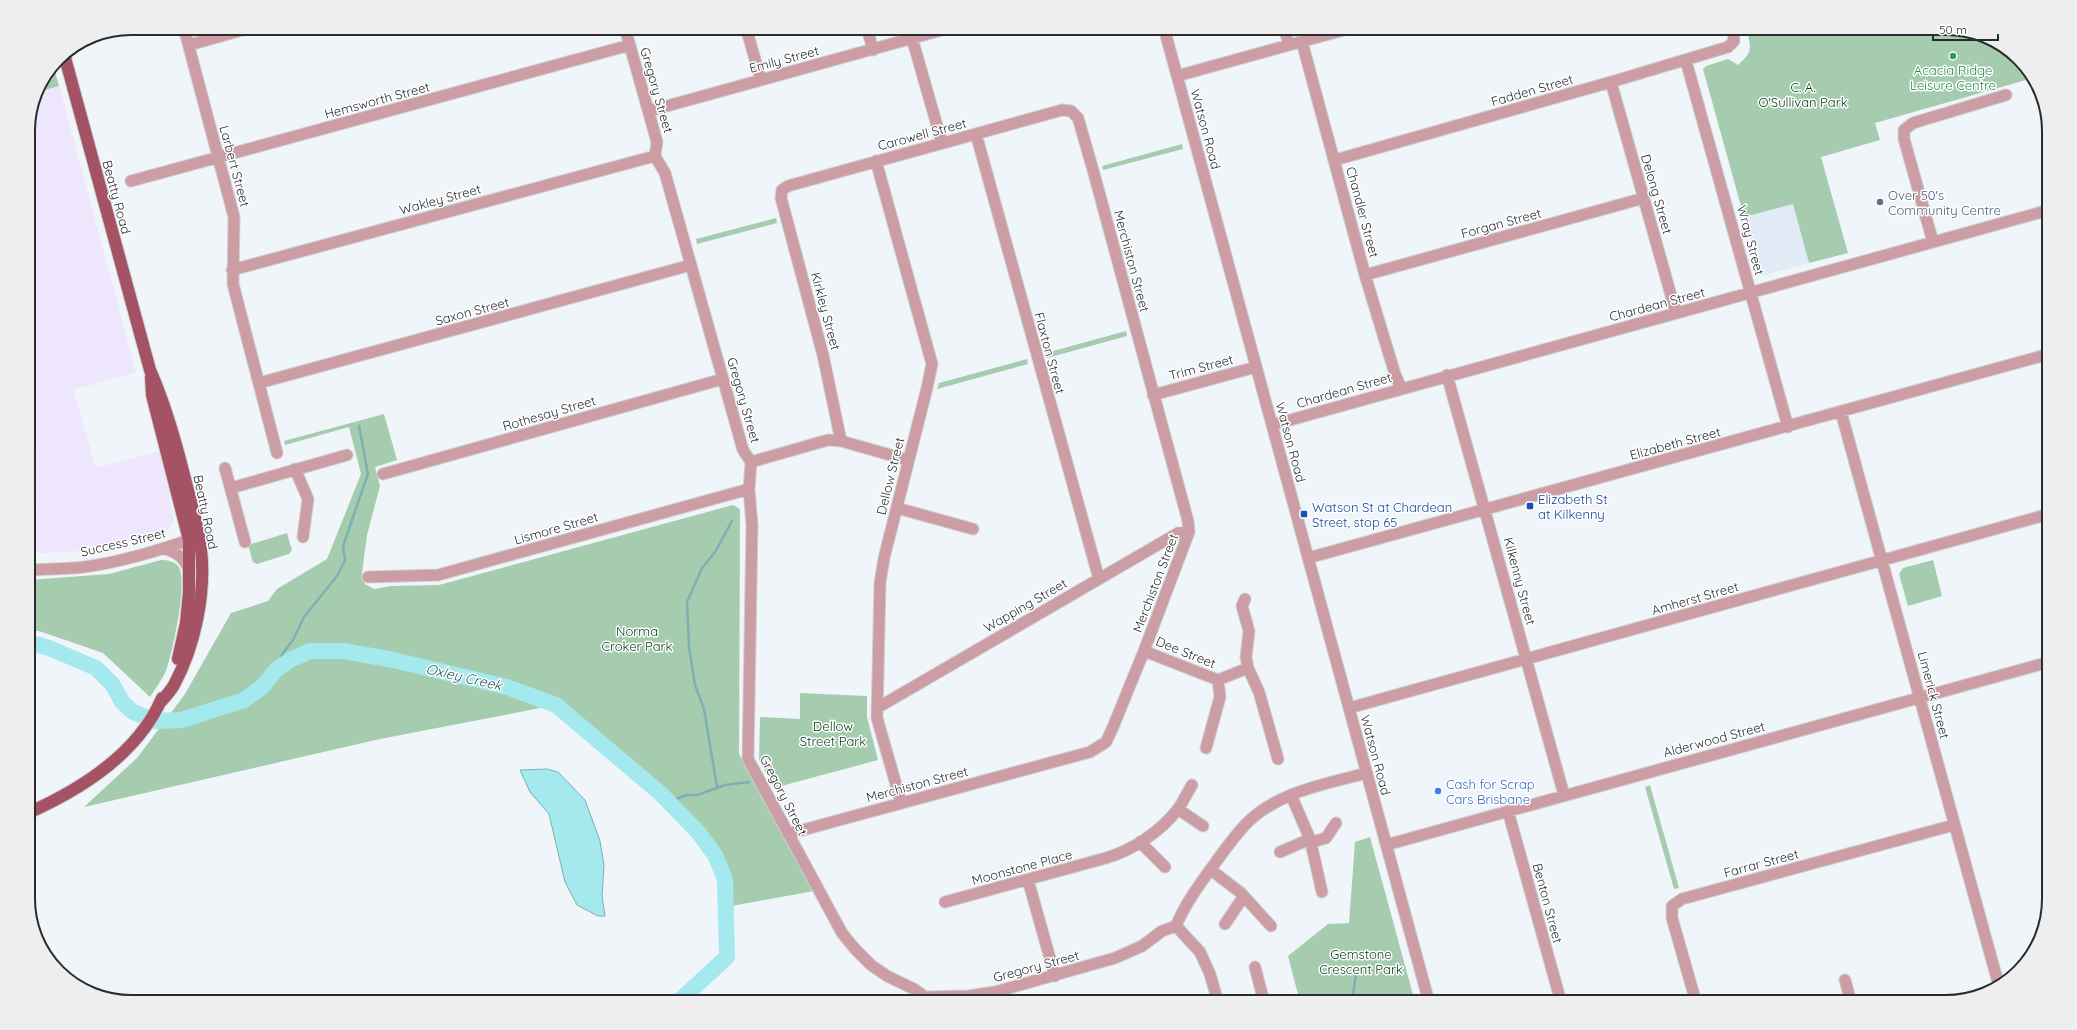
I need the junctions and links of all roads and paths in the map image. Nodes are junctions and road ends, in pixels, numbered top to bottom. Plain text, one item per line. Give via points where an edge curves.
1 (186, 35) edge
2 (225, 35) edge
3 (627, 35) edge
4 (748, 35) edge
5 (869, 35) edge
6 (923, 35) edge
7 (1166, 35) edge
8 (1286, 35) edge
9 (1326, 35) edge
10 (1734, 35) edge
11 (912, 38) junction
12 (1302, 42) junction
13 (189, 45) junction
14 (630, 45) junction
15 (1289, 45) junction
16 (872, 50) junction
17 (66, 61) edge
18 (1686, 61) junction
19 (1177, 76) junction
20 (761, 80) junction
21 (1611, 82) junction
22 (2006, 96) dead end
23 (649, 111) junction
24 (1071, 111) joint
25 (976, 134) junction
26 (942, 144) junction
27 (655, 156) junction
28 (219, 158) junction
29 (1335, 160) junction
30 (876, 162) junction
31 (131, 181) dead end
32 (782, 190) joint
33 (1644, 198) junction
34 (2042, 212) edge
35 (1933, 242) junction
36 (691, 265) junction
37 (232, 270) junction
38 (1365, 275) junction
39 (1751, 292) junction
40 (1676, 313) junction
41 (2042, 356) edge
42 (1256, 367) junction
43 (1447, 375) junction
44 (723, 379) junction
45 (259, 383) junction
46 (1401, 388) junction
47 (1153, 395) junction
48 (1841, 412) junction
49 (1272, 425) junction
50 (1788, 427) junction
51 (841, 440) junction
52 (277, 452) dead end
53 (347, 455) dead end
54 (908, 460) junction
55 (751, 462) junction
56 (225, 468) dead end
57 (295, 470) junction
58 (383, 474) dead end
59 (231, 488) junction
60 (749, 489) junction
61 (897, 508) junction
62 (1485, 510) junction
63 (2042, 516) edge
64 (974, 529) dead end
65 (1189, 532) junction
66 (303, 537) dead end
67 (194, 538) junction
68 (245, 542) dead end
69 (164, 548) junction
70 (1308, 558) junction
71 (1882, 560) junction
72 (35, 570) edge
73 (190, 572) junction
74 (368, 577) dead end
75 (1098, 579) junction
76 (1245, 599) dead end
77 (1144, 651) junction
78 (1526, 659) junction
79 (2042, 664) edge
80 (1248, 668) junction
81 (1218, 680) junction
82 (1920, 698) junction
83 (159, 704) junction
84 (877, 708) junction
85 (1349, 708) junction
86 (1206, 748) dead end
87 (1278, 760) dead end
88 (1367, 773) junction
89 (1192, 785) dead end
90 (1291, 795) junction
91 (1564, 795) junction
92 (900, 802) junction
93 (35, 809) edge
94 (1178, 809) junction
95 (1508, 811) junction
96 (1336, 823) dead end
97 (1954, 825) junction
98 (1202, 826) dead end
99 (788, 834) junction
100 (1311, 841) junction
101 (1140, 842) junction
102 (1386, 845) junction
103 (1280, 852) dead end
104 (1165, 867) dead end
105 (1211, 870) junction
106 (1028, 880) junction
107 (1322, 892) dead end
108 (1244, 896) junction
109 (945, 902) dead end
110 (1225, 924) dead end
111 (1176, 926) junction
112 (1272, 926) dead end
113 (1254, 968) dead end
114 (1055, 976) junction
115 (1845, 980) dead end
116 (1997, 980) edge
117 (920, 995) edge
118 (975, 995) edge
119 (1216, 995) edge
120 (1260, 995) edge
121 (1427, 995) edge
122 (1559, 995) edge
123 (1694, 995) edge
124 (1849, 995) edge

1 - 13 street, Larbert Street
2 - 13 street
3 - 14 street, Gregory Street
4 - 20 street
5 - 16 street
6 - 11 street, Emily Street
7 - 19 street, Watson Road
8 - 15 street
9 - 12 street
10 - 18 street, Fadden Street via 1734,41 1728,47
11 - 16 street, Emily Street
11 - 26 street
12 - 15 street
12 - 29 street, Chandler Street
13 - 28 street, Larbert Street
14 - 23 street, Gregory Street
14 - 28 street, Hemsworth Street
15 - 19 street
16 - 20 street, Emily Street
17 - 67 main road, Beatty Road via 150,370 160,391 174,437
18 - 21 street, Fadden Street
18 - 39 street, Wray Street
19 - 42 street, Watson Road
20 - 23 street, Emily Street
21 - 29 street, Fadden Street
21 - 33 street, Delong Street
22 - 35 street via 1913,123 1904,130 1904,140
23 - 27 street, Gregory Street via 657,142
24 - 25 street, Carowell Street via 1062,110
24 - 47 street, Merchiston Street via 1078,118
25 - 26 street, Carowell Street
25 - 75 street, Flaxton Street
26 - 30 street, Carowell Street
27 - 36 street, Gregory Street via 666,173
27 - 37 street, Wakley Street
28 - 31 street, Hemsworth Street
28 - 37 street, Larbert Street via 234,217
29 - 38 street, Chandler Street
30 - 32 street, Carowell Street via 788,186
30 - 54 street, Dellow Street via 932,364
32 - 51 street, Kirkley Street via 781,198 823,355
33 - 38 street, Forgan Street
33 - 40 street, Delong Street
34 - 35 street, Chardean Street
35 - 39 street, Chardean Street
36 - 44 street, Gregory Street
36 - 45 street, Saxon Street
37 - 45 street, Larbert Street via 233,284
38 - 46 street, Chandler Street
39 - 40 street, Chardean Street
39 - 50 street, Wray Street
40 - 43 street, Chardean Street
41 - 48 street, Elizabeth Street
42 - 47 street, Trim Street
42 - 49 street, Watson Road
43 - 46 street, Chardean Street
43 - 62 street, Kilkenny Street
44 - 55 street, Gregory Street via 743,450
44 - 58 street, Rothesay Street
45 - 52 street, Larbert Street
46 - 49 street, Chardean Street
47 - 65 street, Merchiston Street
48 - 50 street, Elizabeth Street
48 - 71 street, Limerick Street
49 - 70 street, Watson Road
50 - 62 street, Elizabeth Street
51 - 54 street
51 - 55 street via 828,440
53 - 57 street
54 - 61 street, Dellow Street
55 - 60 street, Gregory Street
56 - 59 street
57 - 59 street
57 - 66 street via 308,499
59 - 68 street
60 - 74 street, Lismore Street via 438,575
60 - 99 street, Gregory Street via 752,525 748,759
61 - 64 street
61 - 84 street, Dellow Street via 880,583
62 - 70 street, Elizabeth Street
62 - 78 street, Kilkenny Street
63 - 71 street, Amherst Street
65 - 75 street, Wapping Street via 1178,533
65 - 77 street, Merchiston Street
67 - 69 street, Success Street
67 - 73 main road, Beatty Road
67 - 83 main road, Beatty Road via 201,550 201,588 196,624 174,686
69 - 72 street, Success Street via 84,567
69 - 73 street via 176,552 185,560
70 - 85 street, Watson Road
71 - 78 street, Amherst Street
71 - 82 street, Limerick Street
73 - 83 main road, Beatty Road via 186,623 179,656
75 - 84 street, Wapping Street
76 - 80 street via 1242,606 1249,631 1246,657
77 - 81 street, Dee Street
77 - 92 street, Merchiston Street via 1106,742 1090,752
78 - 85 street, Amherst Street
78 - 91 street, Kilkenny Street
79 - 82 street, Alderwood Street
80 - 81 street
80 - 87 street via 1259,692
81 - 86 street via 1220,697
82 - 91 street, Alderwood Street
82 - 97 street, Limerick Street
83 - 93 main road, Beatty Road via 146,726 107,767 67,795
84 - 92 street, Dellow Street via 877,718
85 - 88 street, Watson Road
88 - 90 street
88 - 102 street, Watson Road
89 - 94 street, Moonstone Place
90 - 100 street
90 - 105 street via 1268,806 1246,824
91 - 95 street, Alderwood Street
92 - 99 street, Merchiston Street
94 - 98 street
94 - 101 street, Moonstone Place via 1165,823
95 - 102 street, Alderwood Street
95 - 122 street, Benton Street
96 - 100 street via 1326,838
97 - 116 street, Limerick Street
97 - 123 street, Farrar Street via 1682,899 1672,906 1672,918
99 - 117 street, Gregory Street via 842,933 855,949 871,965
100 - 103 street
100 - 107 street
101 - 104 street
101 - 106 street, Moonstone Place via 1130,850
102 - 121 street, Watson Road
105 - 108 street
105 - 111 street via 1183,909
106 - 109 street, Moonstone Place
106 - 114 street
108 - 110 street
108 - 112 street
111 - 114 street, Gregory Street via 1162,931 1142,946 1115,958
111 - 119 street via 1200,952
113 - 120 street
114 - 118 street, Gregory Street
115 - 124 street

